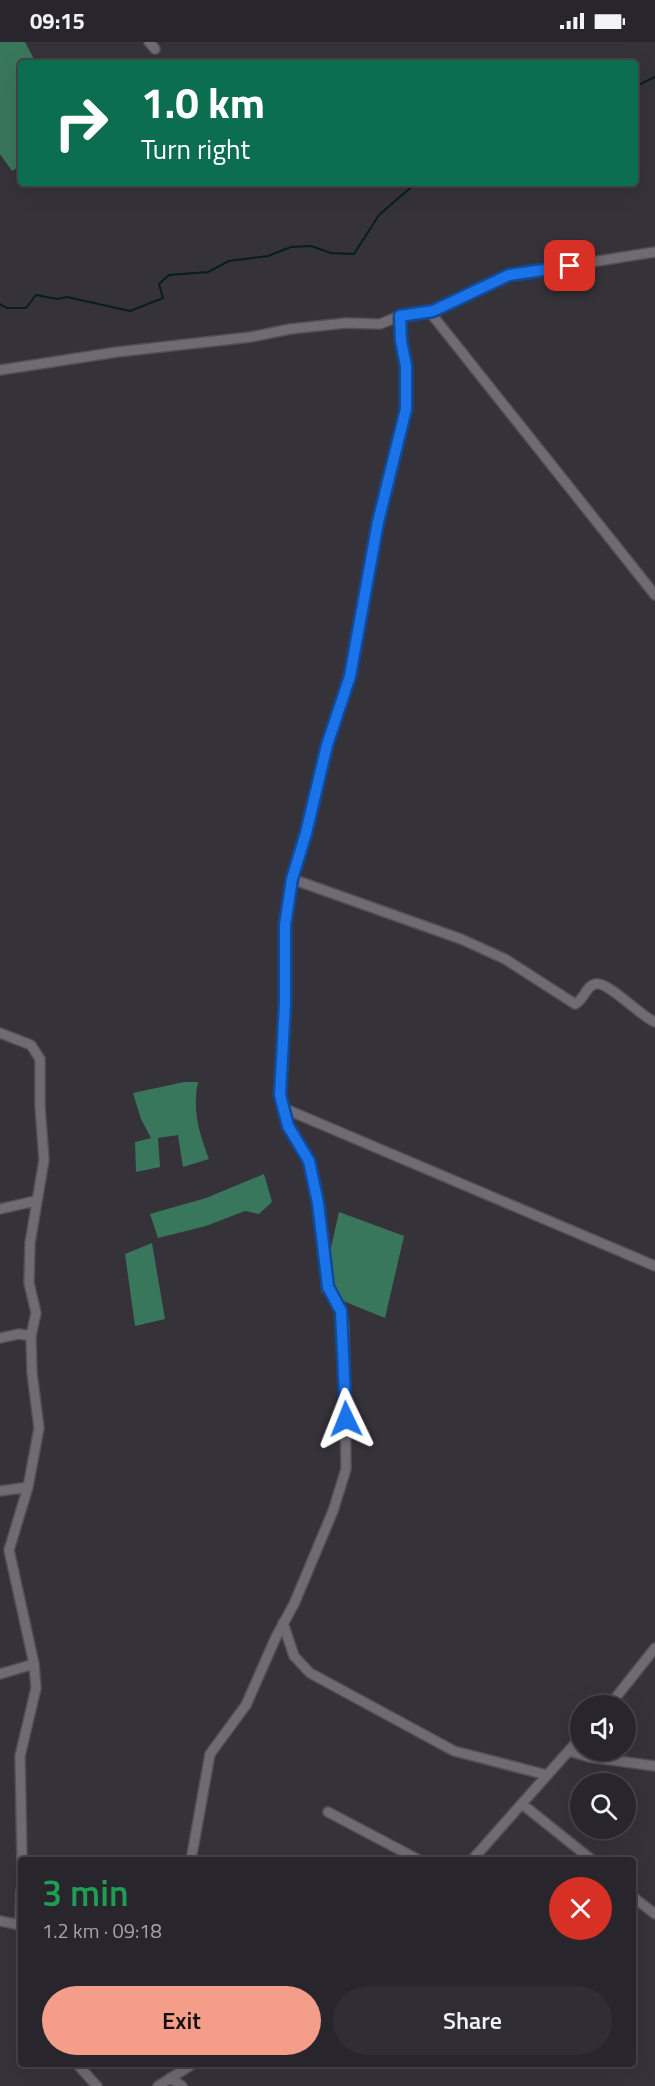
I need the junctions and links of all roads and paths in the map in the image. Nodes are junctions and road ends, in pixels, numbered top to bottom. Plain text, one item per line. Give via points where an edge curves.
1 (655, 252) edge
2 (433, 311) junction
3 (400, 316) junction
4 (0, 370) edge
5 (655, 595) edge
6 (292, 879) junction
7 (655, 1022) edge
8 (0, 1033) edge
9 (283, 1108) junction
10 (36, 1201) junction
11 (0, 1209) edge
12 (655, 1266) edge
13 (31, 1336) junction
14 (0, 1338) edge
15 (28, 1487) junction
16 (0, 1491) edge
17 (5, 1551) edge
18 (283, 1623) junction
19 (655, 1648) edge
20 (34, 1664) junction
21 (0, 1674) edge
22 (618, 1695) edge
23 (569, 1751) joint
24 (655, 1766) edge
25 (548, 1775) junction
26 (522, 1804) junction
27 (328, 1812) dead end
28 (22, 1857) edge
29 (192, 1857) edge
30 (412, 1857) edge
31 (475, 1857) edge
32 (588, 1857) edge
33 (636, 1899) edge
34 (655, 1914) edge
35 (0, 1921) edge
36 (18, 1926) edge
37 (80, 2067) edge
38 (178, 2067) edge
39 (188, 2067) edge
40 (173, 2076) junction
41 (97, 2086) edge
42 (158, 2086) edge
43 (182, 2086) edge

1 - 2 street via 509,275
2 - 3 street
2 - 5 street
3 - 4 street via 380,324 290,329
3 - 6 street via 406,409 378,522 350,676 327,745
6 - 7 street via 461,939 505,959 575,1004 592,985 602,984 637,1013
6 - 9 street via 285,925 280,1095
8 - 10 street via 31,1045 40,1059 44,1160
9 - 12 street
9 - 18 street via 288,1126 309,1161 328,1287 341,1311 347,1439 346,1469 333,1511
10 - 11 street
10 - 13 street via 30,1243 29,1283 36,1313
13 - 14 street
13 - 15 street via 39,1428
15 - 16 street
15 - 17 street
17 - 20 street
18 - 25 street via 294,1656 310,1673 454,1751
18 - 29 street via 246,1705 210,1754
19 - 22 street
20 - 21 street
20 - 28 street via 33,1708 20,1756
23 - 24 street
23 - 25 street
25 - 26 street
26 - 31 street
26 - 32 street
27 - 30 street
33 - 34 street
35 - 36 street
37 - 41 street
38 - 40 street
39 - 40 street
40 - 42 street
40 - 43 street

